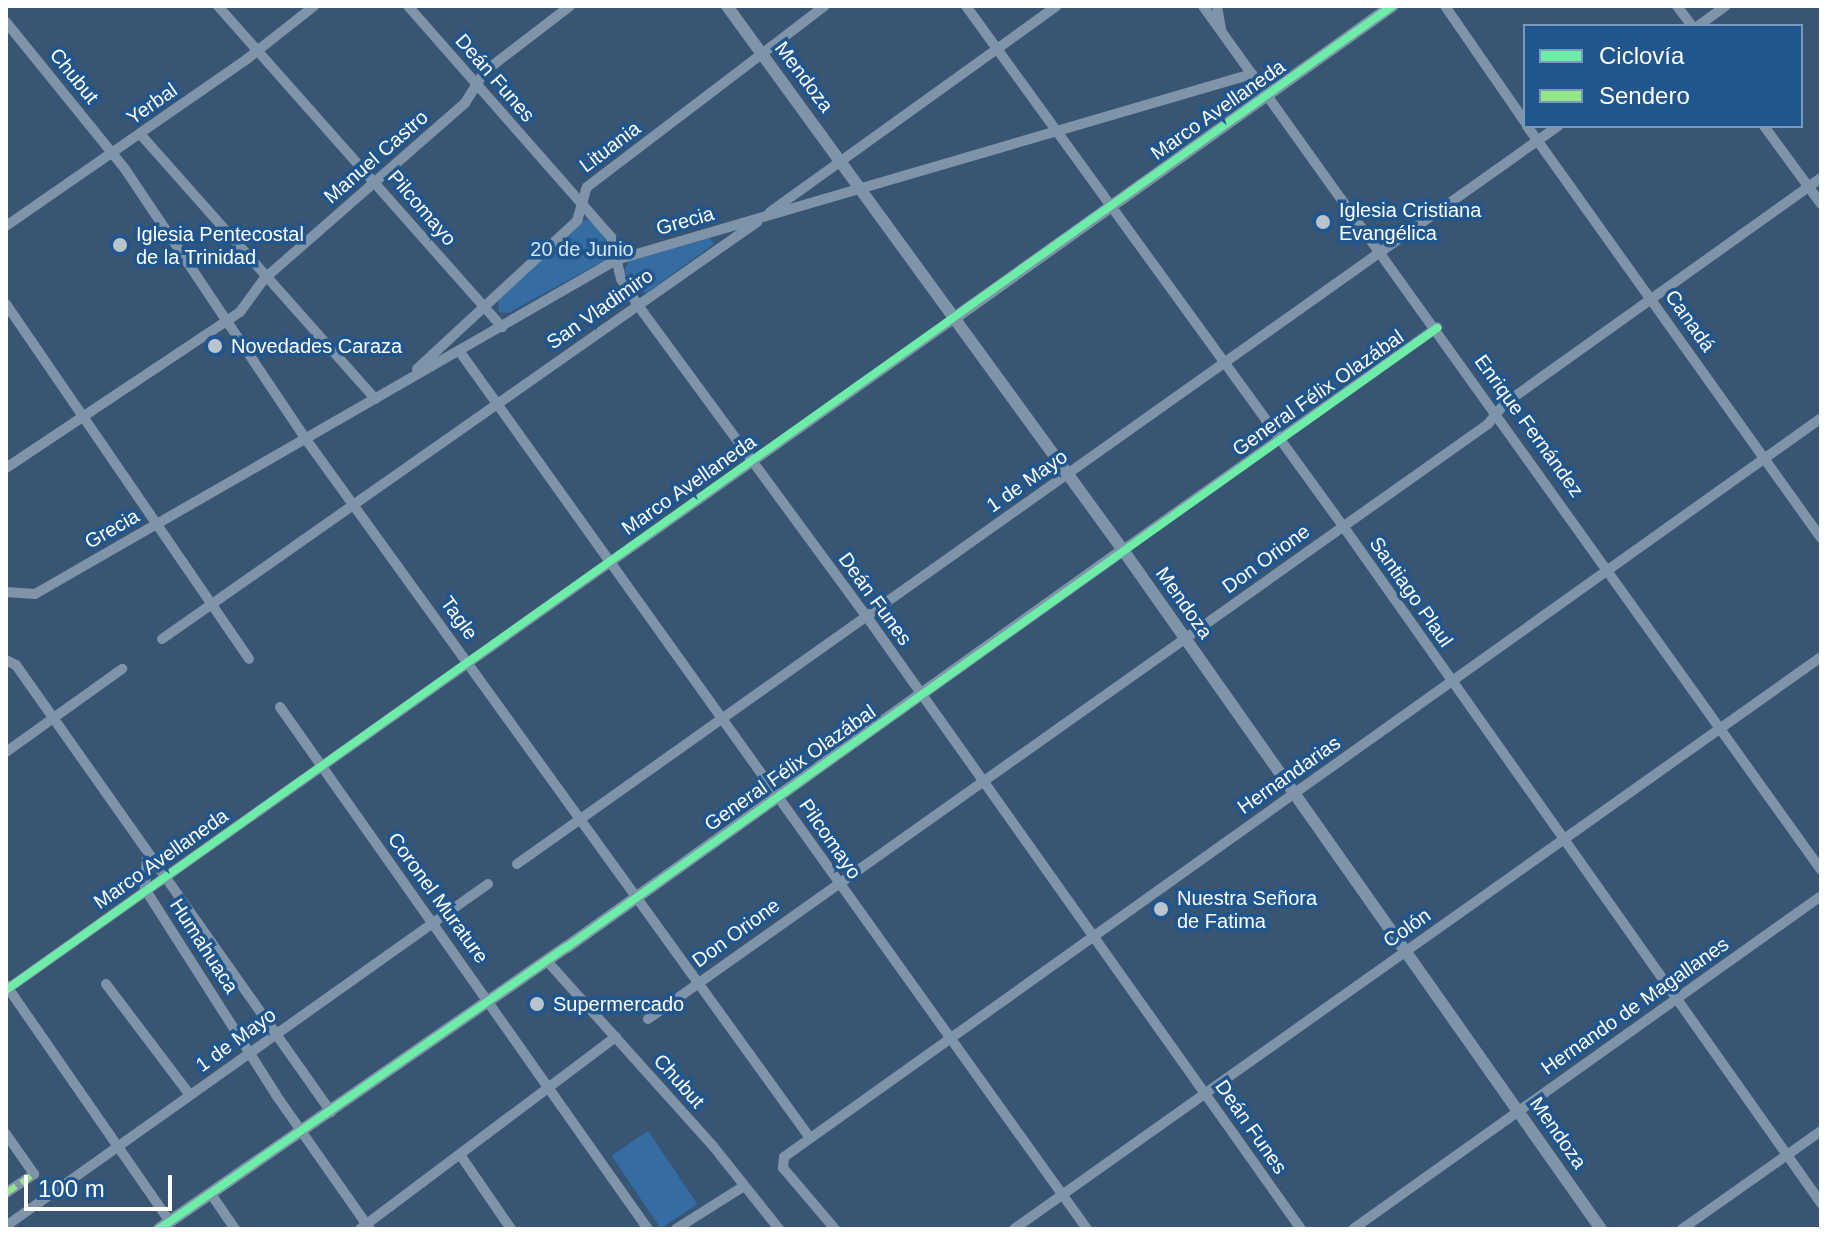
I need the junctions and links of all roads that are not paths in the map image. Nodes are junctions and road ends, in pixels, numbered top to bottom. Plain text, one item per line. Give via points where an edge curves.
1 (218, 6) edge
2 (314, 6) edge
3 (408, 6) edge
4 (570, 6) edge
5 (727, 6) edge
6 (825, 6) edge
7 (966, 6) edge
8 (1057, 6) edge
9 (1203, 6) edge
10 (1217, 6) edge
11 (1392, 6) edge
12 (1445, 6) edge
13 (1677, 6) edge
14 (1726, 6) edge
15 (6, 22) edge
16 (1690, 24) edge
17 (1701, 24) edge
18 (1221, 31) junction
19 (998, 49) junction
20 (257, 51) junction
21 (762, 54) junction
22 (1252, 74) junction
23 (477, 85) junction
24 (1268, 94) junction
25 (1523, 120) edge
26 (1529, 128) edge
27 (1555, 128) edge
28 (1765, 128) edge
29 (1056, 130) junction
30 (141, 135) junction
31 (1538, 141) junction
32 (113, 153) junction
33 (841, 159) junction
34 (1821, 178) edge
35 (376, 182) junction
36 (1808, 186) junction
37 (861, 187) junction
38 (1112, 204) junction
39 (1821, 204) edge
40 (582, 205) junction
41 (764, 217) junction
42 (6, 226) edge
43 (1383, 252) junction
44 (616, 260) junction
45 (269, 274) junction
46 (1651, 297) junction
47 (6, 304) edge
48 (637, 304) junction
49 (484, 306) junction
50 (956, 317) junction
51 (226, 323) junction
52 (502, 327) junction
53 (1437, 328) junction
54 (460, 352) junction
55 (1225, 363) junction
56 (412, 375) junction
57 (375, 399) junction
58 (497, 403) junction
59 (1498, 413) junction
60 (82, 417) junction
61 (1821, 418) edge
62 (305, 438) junction
63 (1281, 439) junction
64 (1764, 458) junction
65 (751, 460) junction
66 (6, 468) edge
67 (1068, 474) junction
68 (355, 505) junction
69 (154, 525) junction
70 (1343, 526) junction
71 (1821, 538) edge
72 (1123, 550) junction
73 (611, 560) junction
74 (1611, 571) junction
75 (6, 592) edge
76 (211, 605) junction
77 (867, 617) junction
78 (162, 639) dead end
79 (1185, 640) junction
80 (1821, 657) edge
81 (249, 659) dead end
82 (11, 663) edge
83 (469, 663) junction
84 (122, 669) dead end
85 (1454, 684) junction
86 (922, 694) junction
87 (280, 707) dead end
88 (54, 717) junction
89 (724, 717) junction
90 (1722, 730) junction
91 (6, 752) edge
92 (320, 767) junction
93 (982, 782) junction
94 (1294, 793) junction
95 (779, 795) junction
96 (582, 819) junction
97 (1565, 838) junction
98 (147, 857) junction
99 (517, 864) dead end
100 (1821, 870) edge
101 (165, 875) junction
102 (839, 881) junction
103 (488, 884) dead end
104 (145, 889) junction
105 (636, 896) junction
106 (1821, 896) edge
107 (435, 922) junction
108 (1094, 937) junction
109 (1406, 951) junction
110 (547, 961) junction
111 (699, 982) junction
112 (106, 984) dead end
113 (7, 988) edge
114 (1678, 998) junction
115 (489, 1000) junction
116 (648, 1019) dead end
117 (277, 1032) junction
118 (616, 1037) junction
119 (951, 1038) junction
120 (251, 1053) junction
121 (551, 1089) junction
122 (190, 1095) junction
123 (1206, 1095) junction
124 (1518, 1111) junction
125 (331, 1112) junction
126 (1821, 1131) edge
127 (302, 1132) junction
128 (6, 1134) edge
129 (810, 1138) junction
130 (119, 1145) junction
131 (1787, 1155) junction
132 (461, 1156) junction
133 (744, 1186) junction
134 (6, 1193) edge
135 (211, 1194) junction
136 (1063, 1195) junction
137 (1821, 1203) edge
138 (164, 1225) edge
139 (6, 1226) edge
140 (365, 1227) edge
141 (235, 1229) edge
142 (511, 1229) edge
143 (648, 1229) edge
144 (676, 1229) edge
145 (779, 1229) edge
146 (835, 1229) edge
147 (1014, 1229) edge
148 (1087, 1229) edge
149 (1301, 1229) edge
150 (1353, 1229) edge
151 (1601, 1229) edge
152 (1682, 1229) edge

1 - 20 street, Pilcomayo
2 - 20 street, Yerbal
3 - 23 street, Deán Funes
4 - 23 street, Manuel Castro via 484,72
5 - 21 street, Mendoza
6 - 21 street, Lituania
7 - 19 street, Santiago Plaul
8 - 19 street, San Vladimiro
9 - 18 street, Enrique Fernández
10 - 18 street
11 - 24 street, Marco Avellaneda
12 - 25 street, Canadá
13 - 16 street
14 - 17 street
15 - 32 street, Chubut
18 - 22 street, Enrique Fernández
19 - 29 street, Santiago Plaul
19 - 33 street, San Vladimiro
20 - 30 street, Yerbal
20 - 35 street, Pilcomayo
21 - 33 street, Mendoza
21 - 40 street, Lituania via 587,187
22 - 24 street, Enrique Fernández
22 - 29 street, Grecia
23 - 35 street, Manuel Castro via 465,103
23 - 40 street, Deán Funes
24 - 38 street, Marco Avellaneda
24 - 43 street, Enrique Fernández
26 - 31 street, Canadá
27 - 31 street, 1 de Mayo
28 - 36 street
29 - 37 street, Grecia
29 - 38 street, Santiago Plaul
30 - 32 street, Yerbal
30 - 45 street
31 - 43 street, 1 de Mayo
31 - 46 street, Canadá
32 - 42 street, Yerbal
32 - 51 street, Tagle
33 - 37 street, Mendoza
33 - 41 street, San Vladimiro
34 - 36 street, Don Orione
35 - 45 street, Manuel Castro
35 - 49 street, Pilcomayo
36 - 39 street
36 - 46 street, Don Orione
37 - 41 street, Grecia
37 - 50 street, Mendoza
38 - 50 street, Marco Avellaneda
38 - 55 street, Santiago Plaul
40 - 44 street, Deán Funes via 611,237
40 - 49 street, Lituania via 577,221
41 - 44 street, Grecia
41 - 48 street, San Vladimiro
43 - 53 street, Enrique Fernández
43 - 55 street, 1 de Mayo
44 - 48 street, Deán Funes
44 - 52 street, Grecia
45 - 51 street, Manuel Castro via 248,304
45 - 57 street
46 - 59 street, Don Orione
46 - 64 street, Canadá
47 - 60 street
48 - 58 street, San Vladimiro
48 - 65 street, Deán Funes
49 - 52 street, Pilcomayo
49 - 56 street, Lituania
50 - 65 street, Marco Avellaneda
50 - 67 street, Mendoza
51 - 60 street, Manuel Castro
51 - 62 street, Tagle
52 - 54 street, Grecia
53 - 59 street, Enrique Fernández
53 - 63 street, General Félix Olazábal
54 - 56 street, Grecia
54 - 58 street, Pilcomayo
55 - 63 street, Santiago Plaul
55 - 67 street, 1 de Mayo
56 - 57 street, Grecia
57 - 62 street, Grecia
58 - 68 street, San Vladimiro
58 - 73 street, Pilcomayo
59 - 70 street, Don Orione
59 - 74 street, Enrique Fernández
60 - 66 street, Manuel Castro
60 - 69 street
61 - 64 street, Hernandarias
62 - 68 street, Tagle
62 - 69 street, Grecia
63 - 70 street, Santiago Plaul
63 - 72 street, General Félix Olazábal
64 - 71 street, Canadá
64 - 74 street, Hernandarias
65 - 73 street, Marco Avellaneda
65 - 77 street, Deán Funes
67 - 72 street, Mendoza
67 - 77 street, 1 de Mayo
68 - 76 street, San Vladimiro
68 - 83 street, Tagle
69 - 75 street, Grecia via 35,594
69 - 76 street
70 - 79 street, Don Orione
70 - 85 street, Santiago Plaul
72 - 79 street, Mendoza
72 - 86 street, General Félix Olazábal
73 - 83 street, Marco Avellaneda
73 - 89 street, Pilcomayo
74 - 85 street, Hernandarias
74 - 90 street, Enrique Fernández
76 - 78 street, San Vladimiro
76 - 81 street
77 - 86 street, Deán Funes
77 - 89 street, 1 de Mayo
79 - 93 street, Don Orione
79 - 94 street, Mendoza
80 - 90 street, Colón
82 - 88 street, Humahuaca
83 - 92 street, Marco Avellaneda
83 - 96 street, Tagle
84 - 88 street
85 - 94 street, Hernandarias
85 - 97 street, Santiago Plaul
86 - 93 street, Deán Funes
86 - 95 street, General Félix Olazábal
87 - 92 street, Coronel Murature
88 - 91 street
88 - 98 street, Humahuaca
89 - 95 street, Pilcomayo
89 - 96 street, 1 de Mayo
90 - 97 street, Colón
90 - 100 street, Enrique Fernández
92 - 101 street, Marco Avellaneda
92 - 107 street, Coronel Murature
93 - 102 street, Don Orione
93 - 108 street, Deán Funes
94 - 108 street, Hernandarias
94 - 109 street, Mendoza
95 - 102 street, Pilcomayo
95 - 105 street, General Félix Olazábal
96 - 99 street, 1 de Mayo
96 - 105 street, Tagle
97 - 109 street, Colón
97 - 114 street, Santiago Plaul
98 - 101 street, Humahuaca
98 - 104 street, Humahuaca
101 - 104 street, Marco Avellaneda
101 - 117 street, Humahuaca
102 - 111 street, Don Orione
102 - 119 street, Pilcomayo
103 - 107 street, 1 de Mayo
104 - 113 street, Marco Avellaneda
104 - 120 street, Humahuaca
105 - 110 street, General Félix Olazábal
105 - 111 street, Tagle
106 - 114 street, Hernando de Magallanes
107 - 115 street, Coronel Murature
107 - 117 street, 1 de Mayo
108 - 119 street, Hernandarias
108 - 123 street, Deán Funes
109 - 123 street, Colón
109 - 124 street, Mendoza
110 - 115 street, General Félix Olazábal
110 - 118 street, Chubut
111 - 116 street, Don Orione
111 - 129 street, Tagle
112 - 122 street
113 - 130 street
114 - 124 street, Hernando de Magallanes
114 - 131 street, Santiago Plaul
115 - 121 street, Coronel Murature
115 - 125 street, General Félix Olazábal
117 - 120 street, 1 de Mayo
117 - 125 street, Humahuaca
118 - 121 street
118 - 133 street, Chubut
119 - 129 street, Hernandarias
119 - 136 street, Pilcomayo
120 - 122 street, 1 de Mayo
120 - 127 street, Humahuaca
121 - 132 street
121 - 143 street, Coronel Murature
122 - 130 street, 1 de Mayo
123 - 136 street, Colón
123 - 149 street, Deán Funes
124 - 150 street, Hernando de Magallanes
124 - 151 street, Mendoza
125 - 127 street, General Félix Olazábal
126 - 131 street
127 - 135 street, General Félix Olazábal
127 - 140 street, Humahuaca
128 - 134 street via 34,1174
129 - 146 street, Hernandarias via 781,1164
130 - 138 street
130 - 139 street, 1 de Mayo
131 - 137 street, Santiago Plaul
131 - 152 street
132 - 140 street
132 - 142 street
133 - 144 street
133 - 145 street, Chubut
135 - 138 street, General Félix Olazábal
135 - 141 street
136 - 147 street, Colón
136 - 148 street, Pilcomayo

